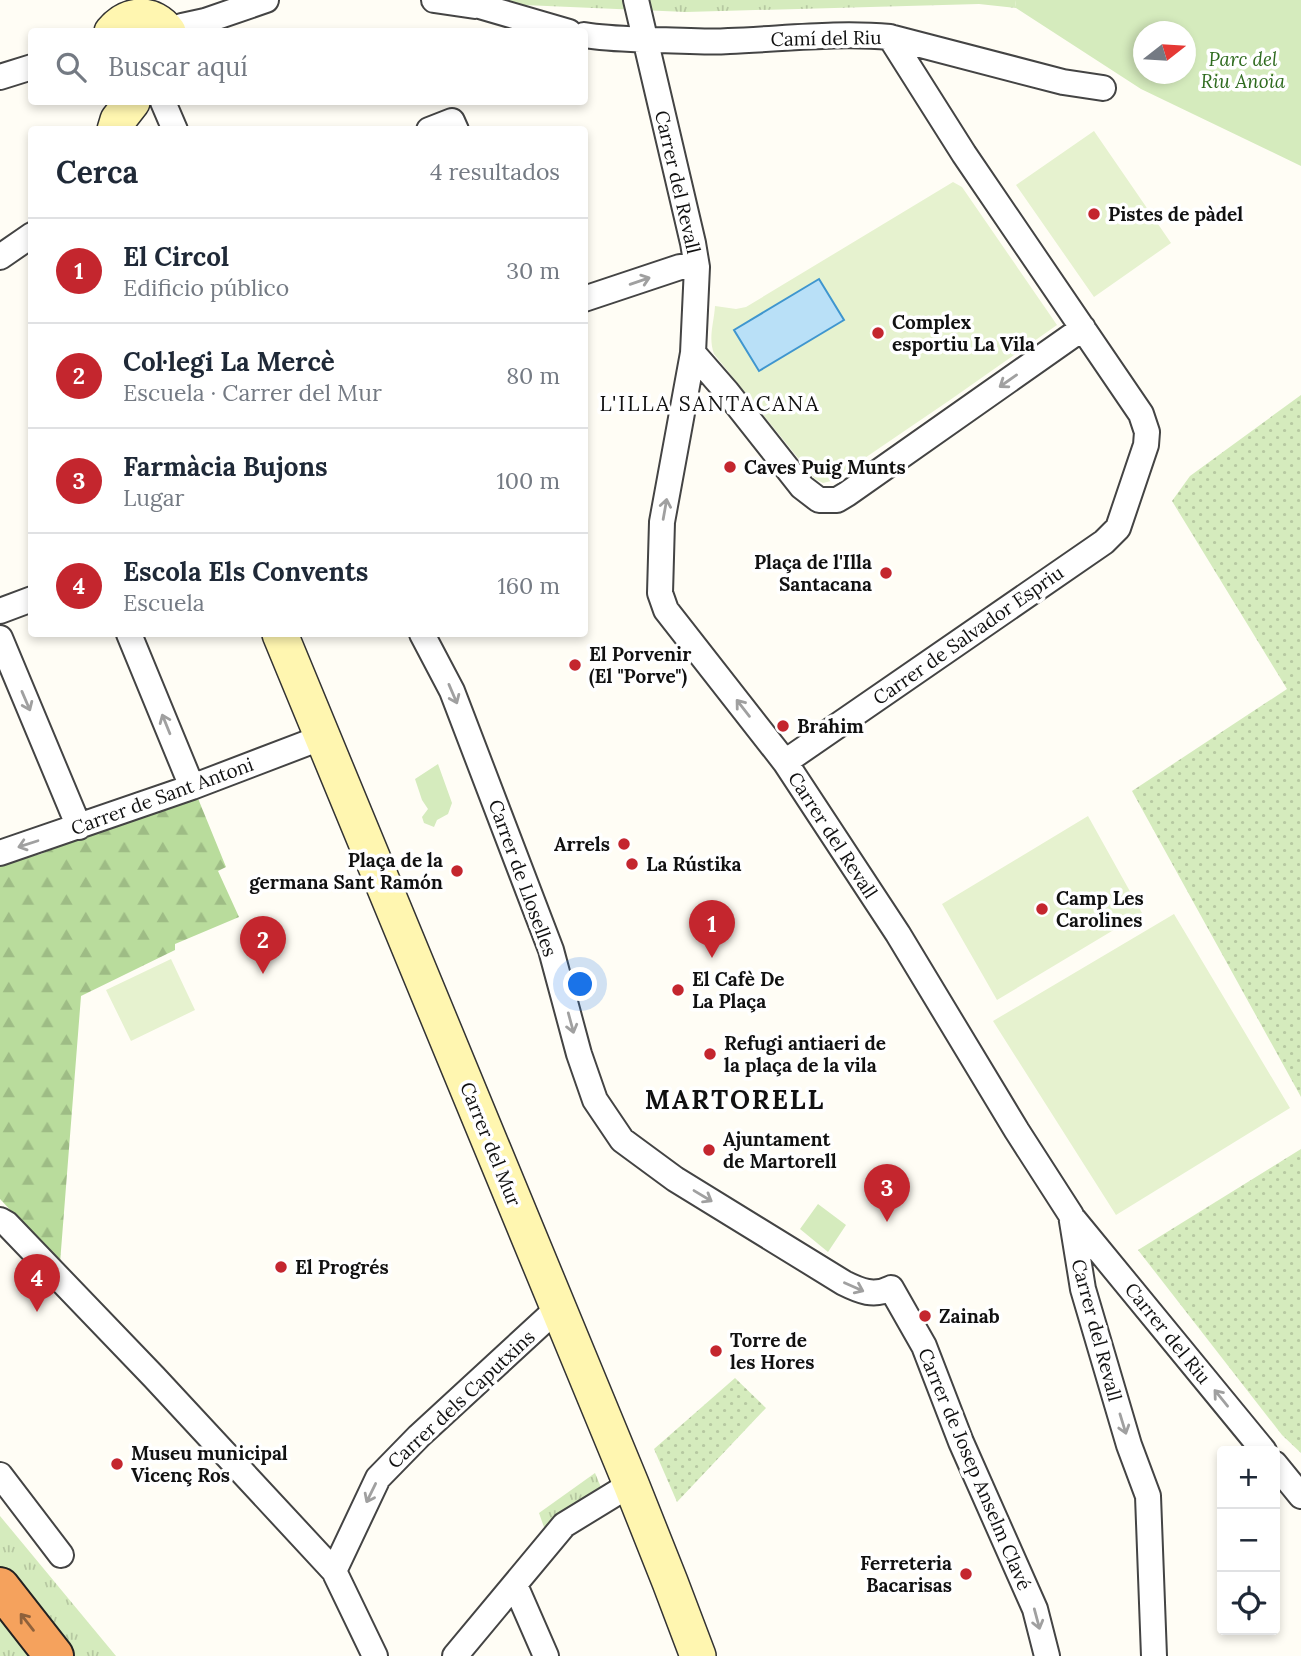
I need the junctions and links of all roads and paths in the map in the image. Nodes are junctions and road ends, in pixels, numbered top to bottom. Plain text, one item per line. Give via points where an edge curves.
1 (266, 0) edge
2 (433, 0) edge
3 (636, 0) edge
4 (467, 3) edge
5 (155, 20) edge
6 (555, 28) edge
7 (588, 36) edge
8 (890, 37) junction
9 (644, 40) junction
10 (28, 68) edge
11 (0, 77) edge
12 (1103, 88) dead end
13 (164, 105) edge
14 (173, 126) edge
15 (439, 126) edge
16 (454, 126) edge
17 (28, 238) edge
18 (0, 257) edge
19 (697, 267) junction
20 (588, 298) edge
21 (1083, 328) junction
22 (693, 353) junction
23 (28, 600) edge
24 (0, 611) edge
25 (131, 637) edge
26 (281, 637) edge
27 (424, 637) edge
28 (0, 638) edge
29 (323, 737) junction
30 (785, 762) junction
31 (192, 787) junction
32 (79, 827) junction
33 (0, 853) edge
34 (1071, 1215) junction
35 (0, 1220) edge
36 (891, 1288) joint
37 (558, 1308) junction
38 (1260, 1446) edge
39 (1280, 1470) edge
40 (0, 1475) edge
41 (631, 1484) junction
42 (1301, 1496) edge
43 (61, 1555) dead end
44 (334, 1571) junction
45 (515, 1585) junction
46 (0, 1587) edge
47 (54, 1656) edge
48 (375, 1656) edge
49 (455, 1656) edge
50 (546, 1656) edge
51 (698, 1656) edge
52 (1047, 1656) edge
53 (1154, 1656) edge

1 - 5 street via 182,26
2 - 4 street
3 - 9 street, Carrer del Revall
4 - 6 street
7 - 9 street, Camí del Riu
8 - 9 street, Camí del Riu
8 - 12 street, Camí del Riu
8 - 21 street, Carrer de Salvador Espriu
9 - 19 street, Carrer del Revall
10 - 11 street
13 - 14 street
15 - 16 street via 452,121
17 - 18 street
20 -> 19 street via 680,267
19 - 22 street, Carrer del Revall
21 -> 22 street via 837,499 819,500 802,487
21 - 30 street, Carrer de Salvador Espriu via 1141,414 1147,432 1118,528
30 -> 22 street, Carrer del Revall via 666,610 660,593 662,522
23 - 24 street
31 -> 25 street
26 - 29 main road, Carrer del Mur
27 -> 36 street, Carrer de Lloselles via 452,691 551,950 595,1100 622,1140 674,1179 844,1283 867,1293
28 -> 32 street
29 - 31 street, Carrer de Sant Antoni
29 - 37 main road, Carrer del Mur
30 - 34 street, Carrer del Revall via 898,934
31 - 32 street, Carrer de Sant Antoni
32 -> 33 street, Carrer de Sant Antoni
38 -> 34 street, Carrer del Riu
34 -> 53 street, Carrer del Revall via 1083,1289 1148,1496
35 - 44 street
36 -> 52 street, Carrer de Josep Anselm Clavé via 924,1346 1035,1609
37 - 41 main road, Carrer del Mur
37 -> 44 street, Carrer dels Caputxins via 378,1478
39 - 42 street
40 - 43 street
41 - 45 street via 564,1525
41 - 51 main road, Carrer del Mur
44 - 48 street
45 - 49 street
45 - 50 street
47 -> 46 highway

